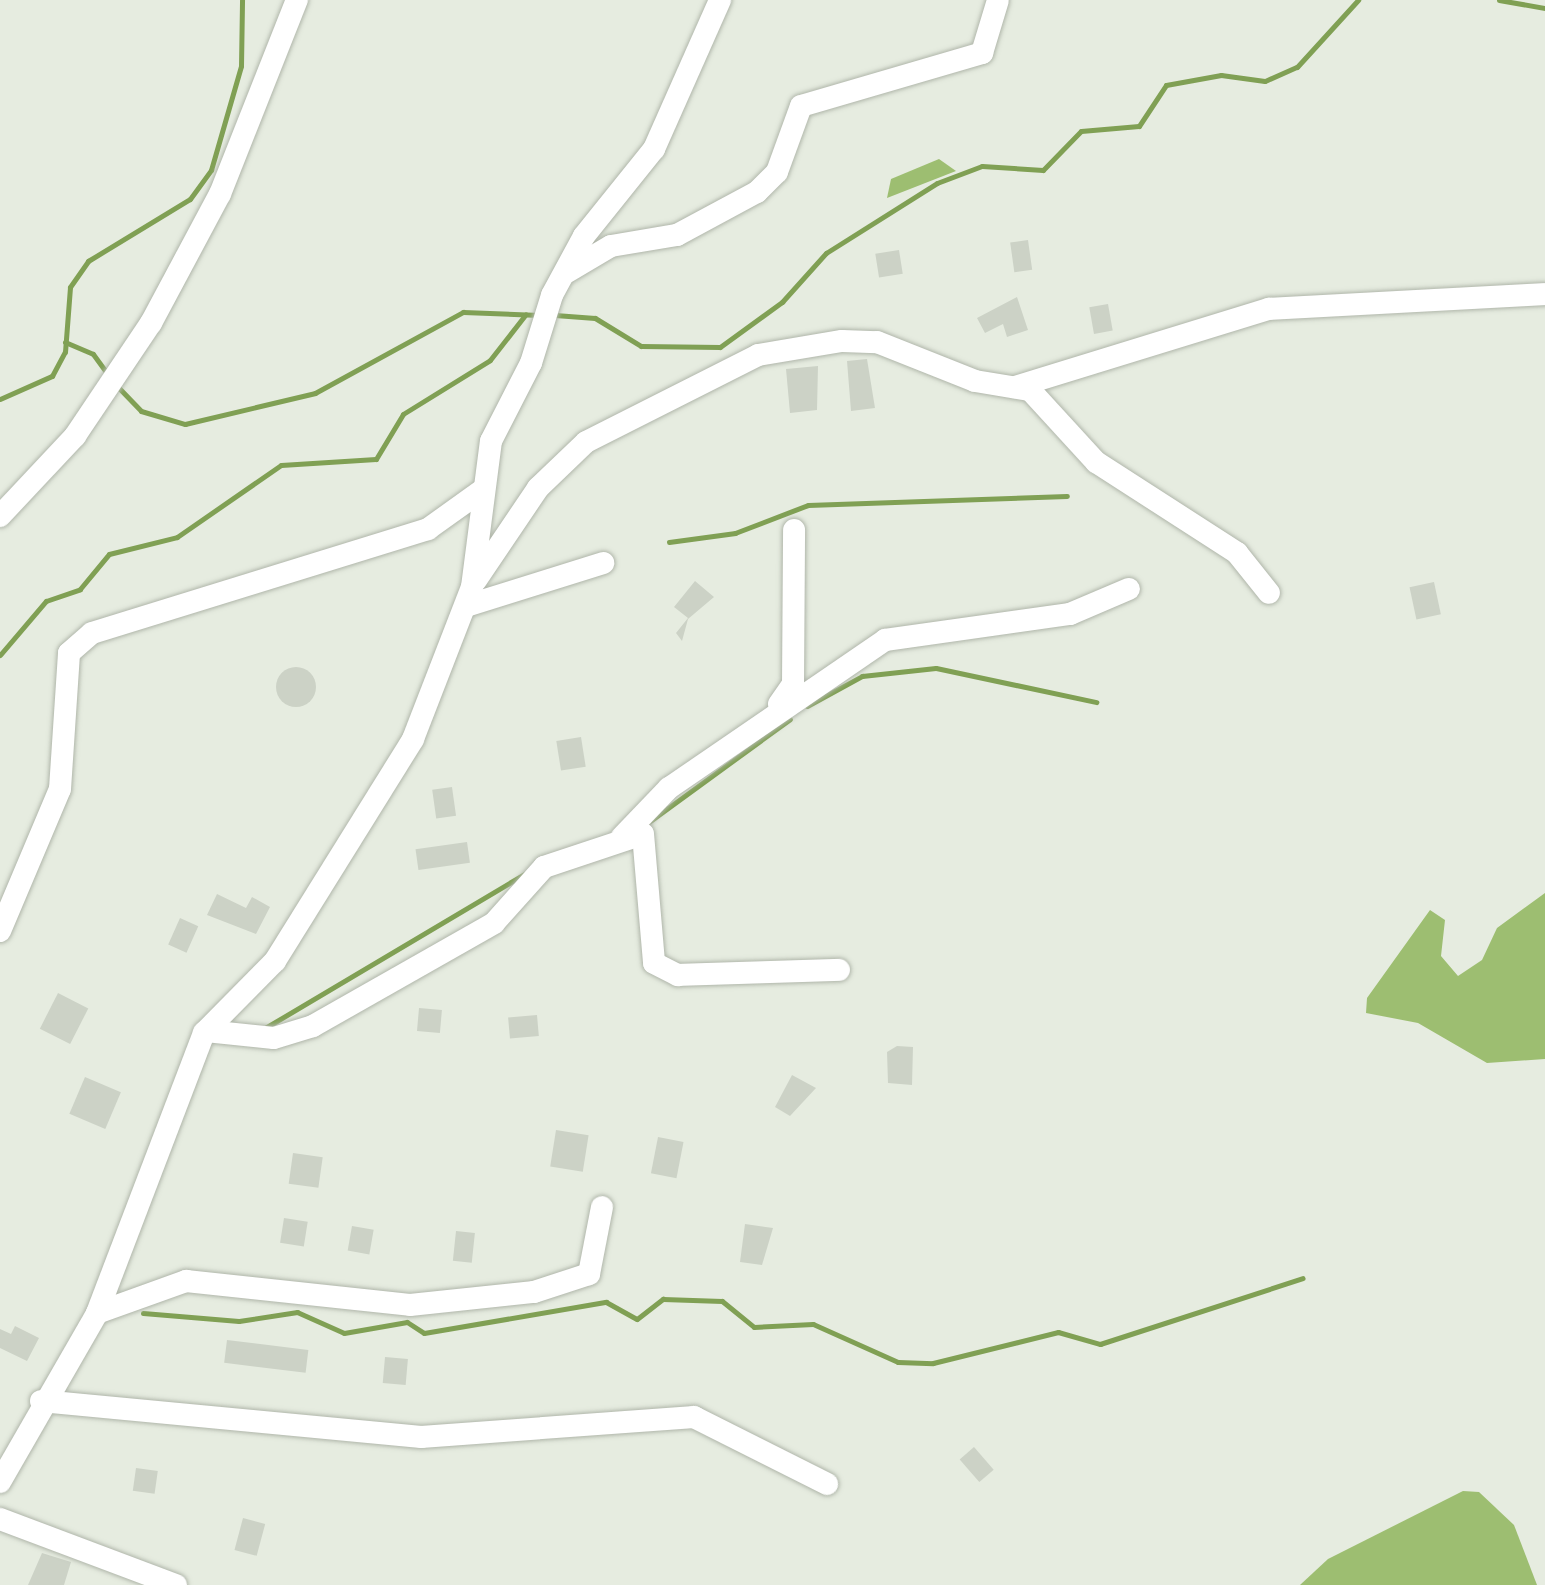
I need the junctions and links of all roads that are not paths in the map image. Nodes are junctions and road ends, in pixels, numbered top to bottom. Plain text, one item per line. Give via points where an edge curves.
1 (297, 0) edge
2 (720, 0) edge
3 (998, 0) edge
4 (564, 274) junction
5 (1545, 294) edge
6 (1014, 387) junction
7 (481, 491) junction
8 (0, 516) edge
9 (794, 530) dead end
10 (603, 562) dead end
11 (1129, 589) dead end
12 (1269, 592) dead end
13 (469, 596) junction
14 (763, 728) junction
15 (622, 837) junction
16 (0, 932) edge
17 (839, 970) dead end
18 (206, 1032) junction
19 (602, 1207) dead end
20 (98, 1313) junction
21 (42, 1401) junction
22 (0, 1482) edge
23 (827, 1484) dead end
24 (0, 1520) edge
25 (176, 1585) edge

1 - 8 street via 220,194 151,323 75,436
2 - 4 street via 654,149
3 - 4 street via 982,53 801,106 777,172 757,192 677,234 610,246
4 - 7 street via 490,440
5 - 6 street via 1269,309
6 - 12 street via 1049,405 1096,462 1237,554
6 - 13 street via 942,371 877,342 758,354 565,458
7 - 13 street
7 - 16 street via 428,530 92,633 69,653 60,789
9 - 14 street via 792,684
10 - 13 street
11 - 14 street via 1070,614 886,640
13 - 18 street via 414,739 275,961
14 - 15 street via 669,788
15 - 17 street via 647,840 649,948 664,969
15 - 18 street via 544,867 494,923 313,1026 274,1038
18 - 20 street
19 - 20 street via 589,1274 534,1292 410,1305 186,1281
20 - 21 street
21 - 22 street
21 - 23 street via 420,1437 694,1418
24 - 25 street

